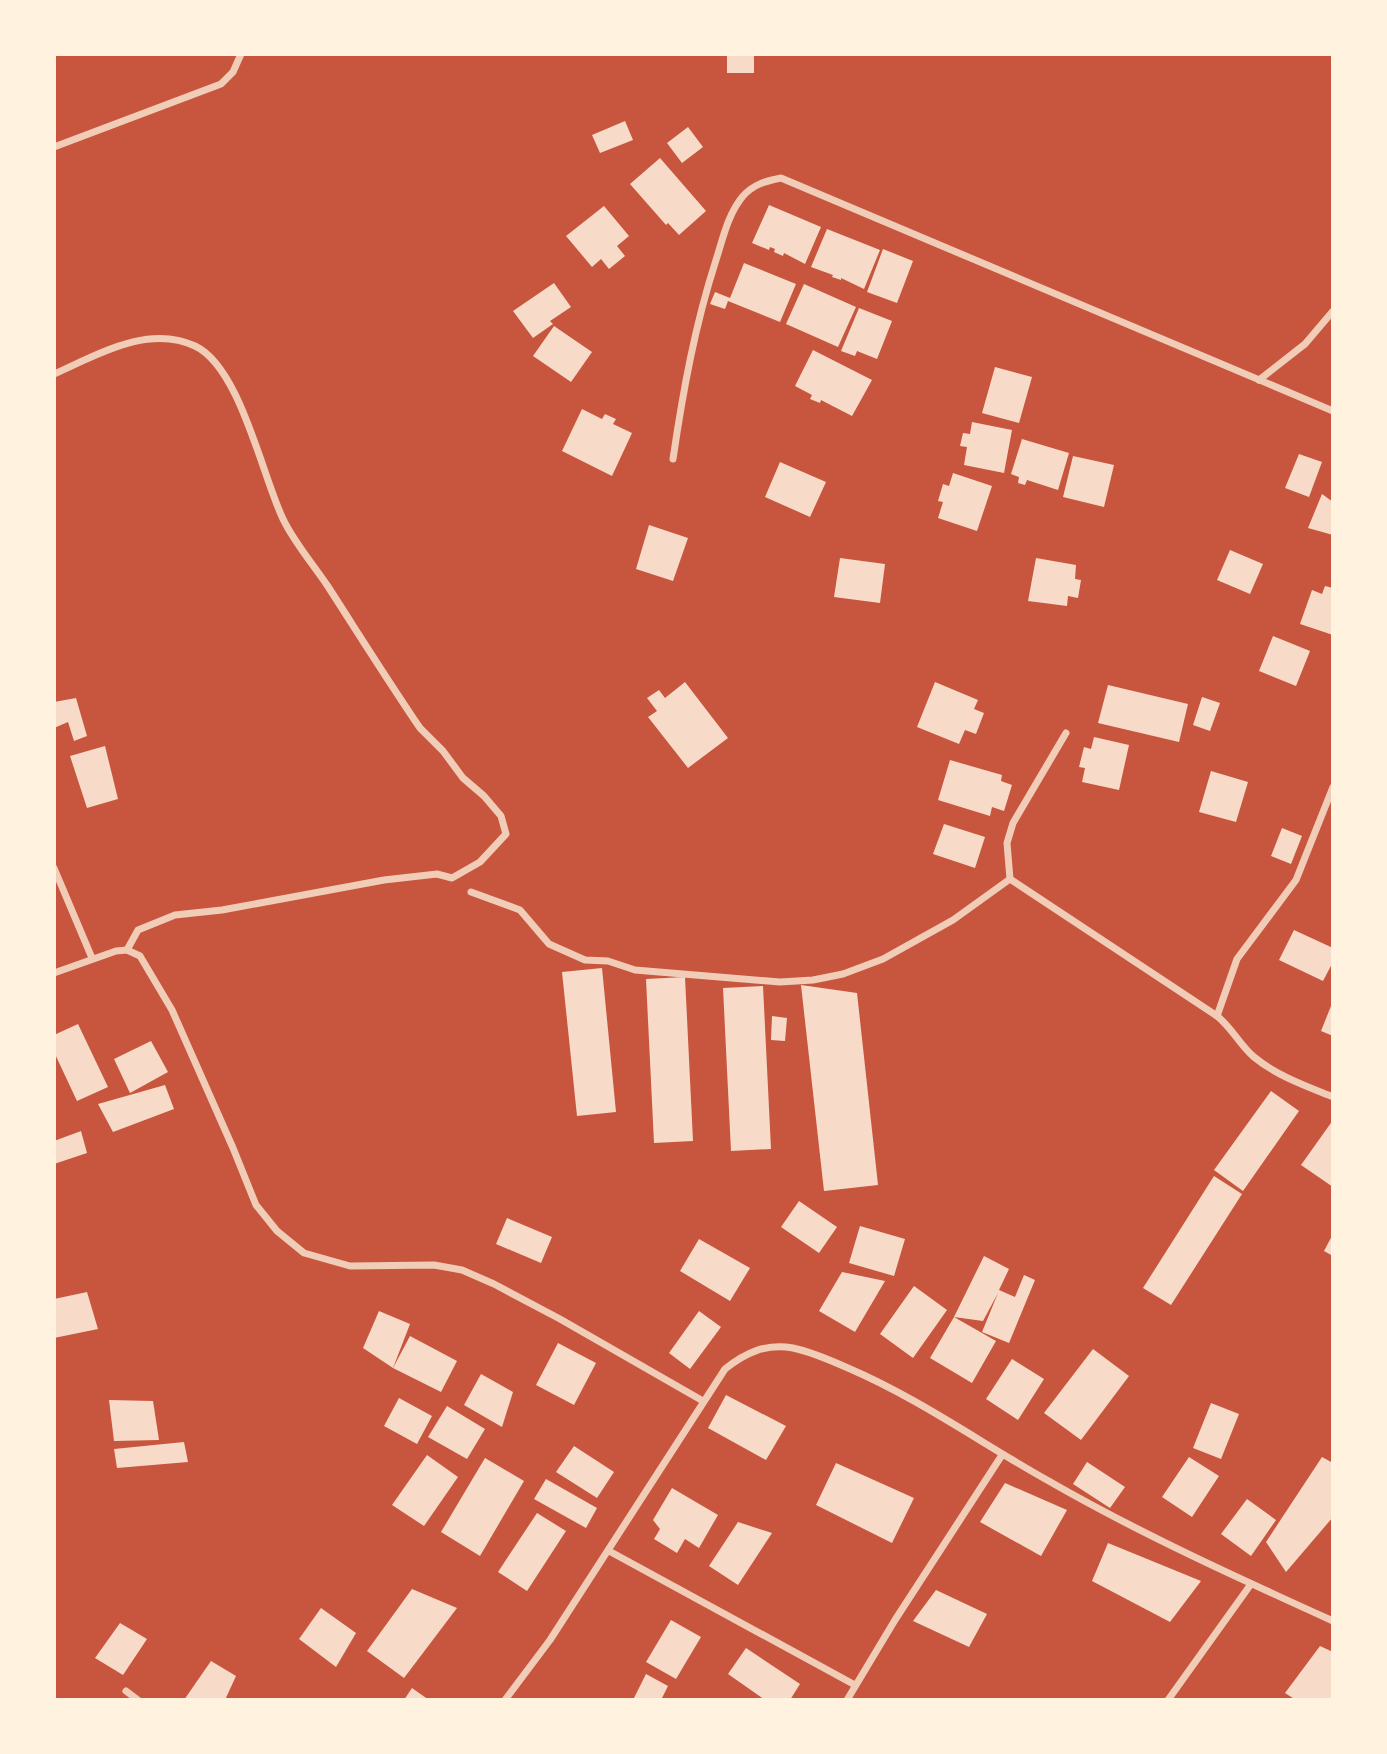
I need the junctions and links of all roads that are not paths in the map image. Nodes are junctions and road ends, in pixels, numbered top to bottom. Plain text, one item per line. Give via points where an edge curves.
1 (241, 54) edge
2 (54, 147) edge
3 (1333, 312) edge
4 (54, 374) edge
5 (1259, 380) junction
6 (1333, 411) edge
7 (673, 459) dead end
8 (1066, 733) dead end
9 (1333, 787) edge
10 (54, 868) edge
11 (1010, 879) junction
12 (471, 892) dead end
13 (127, 950) junction
14 (92, 958) junction
15 (54, 973) edge
16 (1217, 1016) junction
17 (1333, 1097) edge
18 (703, 1401) junction
19 (1002, 1455) junction
20 (609, 1551) junction
21 (1251, 1584) junction
22 (1333, 1621) edge
23 (855, 1685) junction
24 (126, 1692) dead end
25 (138, 1700) edge
26 (505, 1700) edge
27 (847, 1700) edge
28 (1168, 1700) edge

1 - 2 street via 221,84
3 - 5 street via 1305,344
4 - 13 street via 132,341 153,338 197,346 214,361 232,386 283,519 420,727 501,816 506,834 481,862 452,878 437,874 384,880 175,915 138,930
5 - 6 street
5 - 7 street via 781,178 754,186 729,220 700,311
8 - 11 street via 1013,823 1007,843
9 - 16 street via 1296,880 1237,960
10 - 14 street
11 - 12 street via 953,920 883,959 843,974 780,982 635,970 608,961 585,960 549,944 520,910
11 - 16 street
13 - 14 street
13 - 18 street via 139,956 172,1010 256,1205 277,1231 304,1253 350,1266 434,1265 462,1270
14 - 15 street
16 - 17 street via 1252,1056
18 - 19 street via 724,1369 741,1355 761,1348 791,1348 884,1385
18 - 20 street
19 - 21 street via 1117,1520
19 - 23 street
20 - 23 street
20 - 26 street
21 - 22 street
21 - 28 street
23 - 27 street
24 - 25 street

